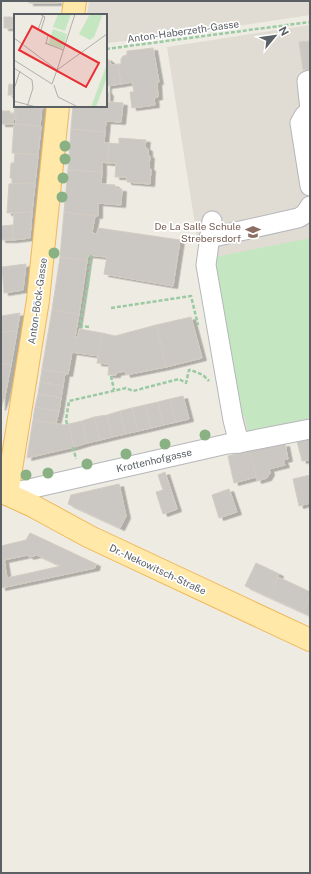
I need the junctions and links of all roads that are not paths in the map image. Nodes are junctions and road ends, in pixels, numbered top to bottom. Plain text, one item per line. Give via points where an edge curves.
1 (75, 1) edge
2 (73, 14) edge
3 (310, 80) edge
4 (58, 107) edge
5 (308, 112) edge
6 (284, 120) dead end
7 (310, 186) edge
8 (310, 206) edge
9 (310, 429) edge
10 (239, 443) junction
11 (4, 497) edge
12 (310, 640) edge

1 - 2 main road
3 - 5 street via 307,81
4 - 11 main road, Anton-Böck-Gasse via 38,300
5 - 6 street
5 - 7 street via 300,123
8 - 10 street via 308,212 298,218 211,229 206,265
9 - 10 street, Krottenhofgasse
10 - 11 street, Krottenhofgasse
11 - 12 main road, Dr.-Nekowitsch-Straße via 33,506 90,537

